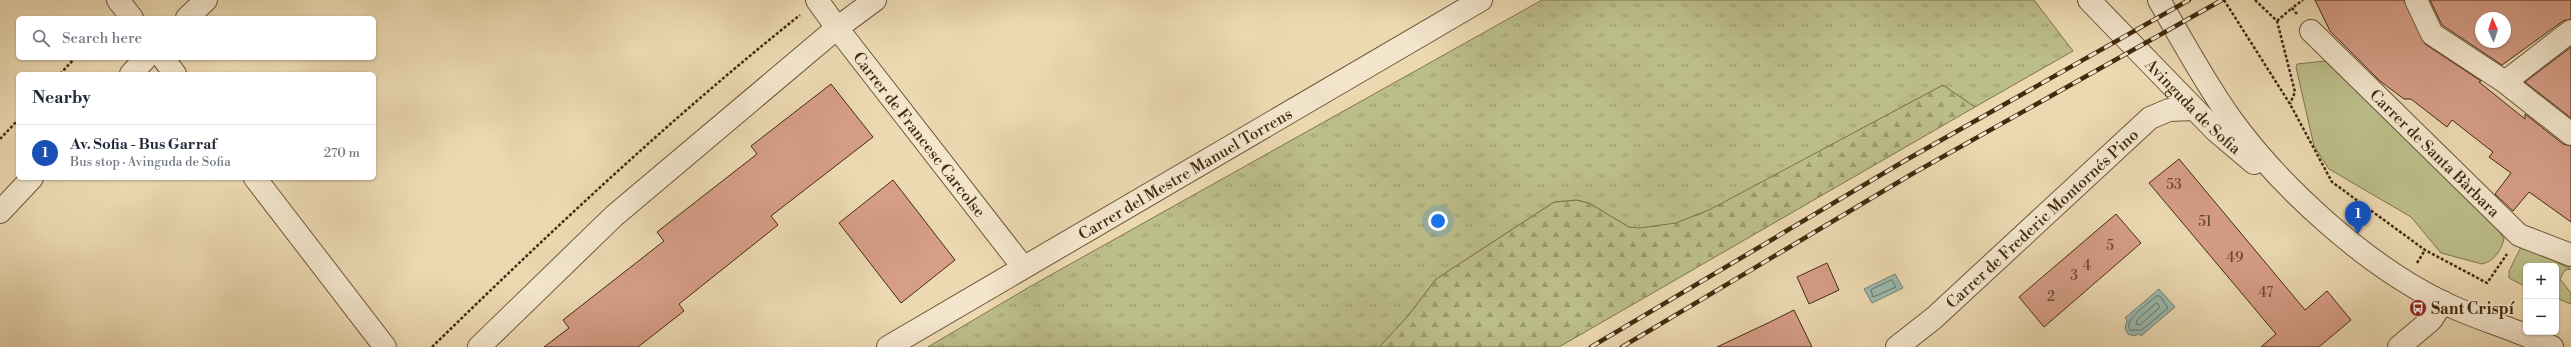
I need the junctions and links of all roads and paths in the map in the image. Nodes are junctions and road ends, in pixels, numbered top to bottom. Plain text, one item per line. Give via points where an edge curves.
1 (118, 0) edge
2 (206, 0) edge
3 (818, 0) edge
4 (875, 0) edge
5 (1481, 0) edge
6 (2089, 0) edge
7 (2159, 0) edge
8 (2224, 0) edge
9 (2255, 0) edge
10 (2416, 0) edge
11 (2292, 8) dead end
12 (130, 16) edge
13 (189, 16) edge
14 (2277, 21) junction
15 (837, 28) junction
16 (2311, 31) dead end
17 (2571, 31) edge
18 (73, 60) edge
19 (144, 60) edge
20 (164, 60) edge
21 (62, 72) edge
22 (133, 72) edge
23 (174, 72) edge
24 (2505, 82) junction
25 (2290, 104) junction
26 (2194, 109) junction
27 (16, 122) edge
28 (2571, 134) edge
29 (0, 139) edge
30 (30, 180) edge
31 (257, 180) edge
32 (2306, 202) junction
33 (0, 212) edge
34 (2519, 235) junction
35 (2571, 255) edge
36 (1023, 267) junction
37 (2443, 302) junction
38 (385, 347) edge
39 (432, 347) edge
40 (479, 347) edge
41 (888, 347) edge
42 (1897, 347) edge
43 (2399, 347) edge
44 (2552, 347) edge

1 - 12 street
2 - 13 street
3 - 15 street, Carrer de Francesc Carcolse
3 - 39 path via 730,73 599,189
4 - 15 street
5 - 36 street, Carrer del Mestre Manuel Torrens
6 - 26 street, Avinguda de Sofia
7 - 32 street, Avinguda de Sofia via 2231,118 2248,141
8 - 25 path
9 - 14 path
10 - 24 street via 2432,34
11 - 14 path
14 - 25 path via 2295,92
15 - 36 street, Carrer de Francesc Carcolse
15 - 40 street via 614,216
16 - 34 street, Carrer de Santa Bàrbara
17 - 24 street
18 - 21 path
19 - 22 street
20 - 23 street
24 - 28 street
25 - 34 path via 2332,182 2426,250 2487,283
26 - 32 street, Avinguda de Sofia via 2247,158
26 - 42 street, Carrer de Frederic Montornés Pino via 2169,110 2150,118 1934,318
27 - 29 path
30 - 33 street
31 - 38 street
32 - 37 street, Avinguda de Sofia via 2359,248
34 - 35 street, Carrer de Santa Bàrbara
36 - 41 street, Carrer del Mestre Manuel Torrens
37 - 43 street via 2431,320
37 - 44 street, Avinguda de Sofia

